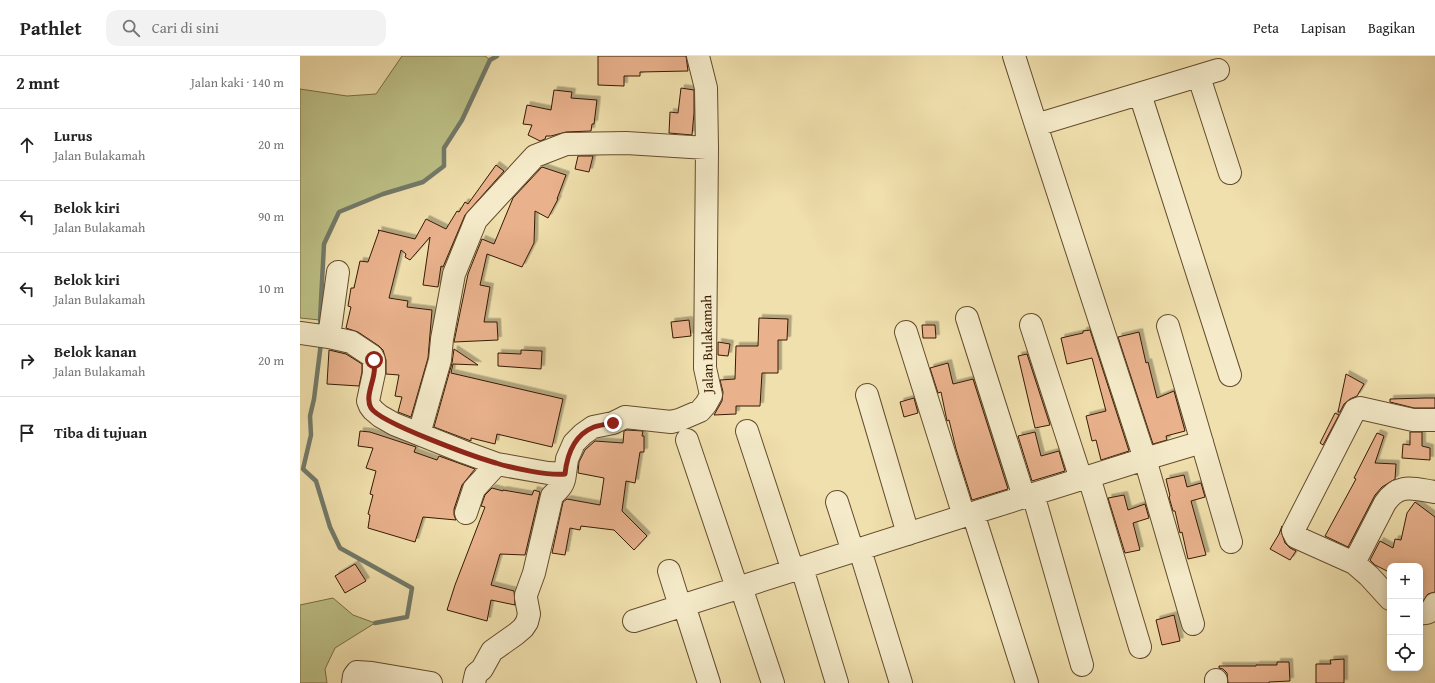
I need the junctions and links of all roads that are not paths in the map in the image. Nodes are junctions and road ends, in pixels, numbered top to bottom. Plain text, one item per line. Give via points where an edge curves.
1 (698, 56) edge
2 (1014, 56) edge
3 (1140, 94) junction
4 (1036, 125) junction
5 (707, 148) junction
6 (1230, 173) dead end
7 (338, 272) dead end
8 (968, 318) dead end
9 (1031, 325) dead end
10 (1168, 326) dead end
11 (906, 332) dead end
12 (300, 333) edge
13 (329, 337) junction
14 (1230, 375) dead end
15 (868, 395) dead end
16 (1435, 420) edge
17 (747, 431) dead end
18 (419, 434) junction
19 (687, 440) dead end
20 (1202, 442) junction
21 (1145, 460) junction
22 (497, 464) junction
23 (565, 474) junction
24 (1085, 478) junction
25 (1435, 492) edge
26 (1029, 496) junction
27 (837, 502) dead end
28 (466, 513) dead end
29 (969, 514) junction
30 (908, 534) junction
31 (1231, 542) dead end
32 (856, 551) junction
33 (1354, 563) junction
34 (797, 569) junction
35 (669, 571) dead end
36 (739, 588) junction
37 (1387, 596) edge
38 (1435, 604) edge
39 (682, 606) junction
40 (1423, 614) edge
41 (634, 621) dead end
42 (1192, 624) dead end
43 (1140, 647) dead end
44 (1082, 665) dead end
45 (421, 682) edge
46 (353, 683) edge
47 (474, 683) edge
48 (709, 683) edge
49 (773, 683) edge
50 (837, 683) edge
51 (901, 683) edge
52 (1026, 683) edge

1 - 5 street, Jalan Bulakamah via 706,88
2 - 4 street
3 - 4 street
3 - 6 street via 1208,74
3 - 14 street
4 - 21 street
5 - 18 street via 626,143 566,144 535,156 476,220 454,274 440,360
5 - 23 street, Jalan Bulakamah via 705,368 711,395 700,411 679,420 664,422 625,417 613,423 593,427 574,443 567,459
7 - 13 street
8 - 26 street
9 - 24 street
10 - 20 street
11 - 29 street
12 - 13 street
13 - 18 street via 351,342 372,356 374,373 368,400 370,406 394,424
15 - 30 street
16 - 33 street via 1413,420 1360,408 1352,414 1293,531 1296,537
17 - 34 street
18 - 22 street
19 - 36 street
20 - 21 street
20 - 31 street
21 - 24 street
21 - 42 street
22 - 23 street
22 - 28 street via 474,489
23 - 47 street, Jalan Bulakamah via 562,487 552,496 534,573 526,595 529,614 527,622 516,634 492,651 482,669 476,674
24 - 26 street
24 - 43 street
25 - 33 street via 1405,488 1391,495
26 - 29 street
26 - 44 street
27 - 32 street
29 - 30 street
29 - 52 street
30 - 32 street
32 - 34 street
32 - 51 street
33 - 37 street
34 - 36 street
34 - 50 street
35 - 39 street
36 - 39 street
36 - 49 street
38 - 40 street via 1432,611
39 - 41 street
39 - 48 street
45 - 46 street via 357,672

